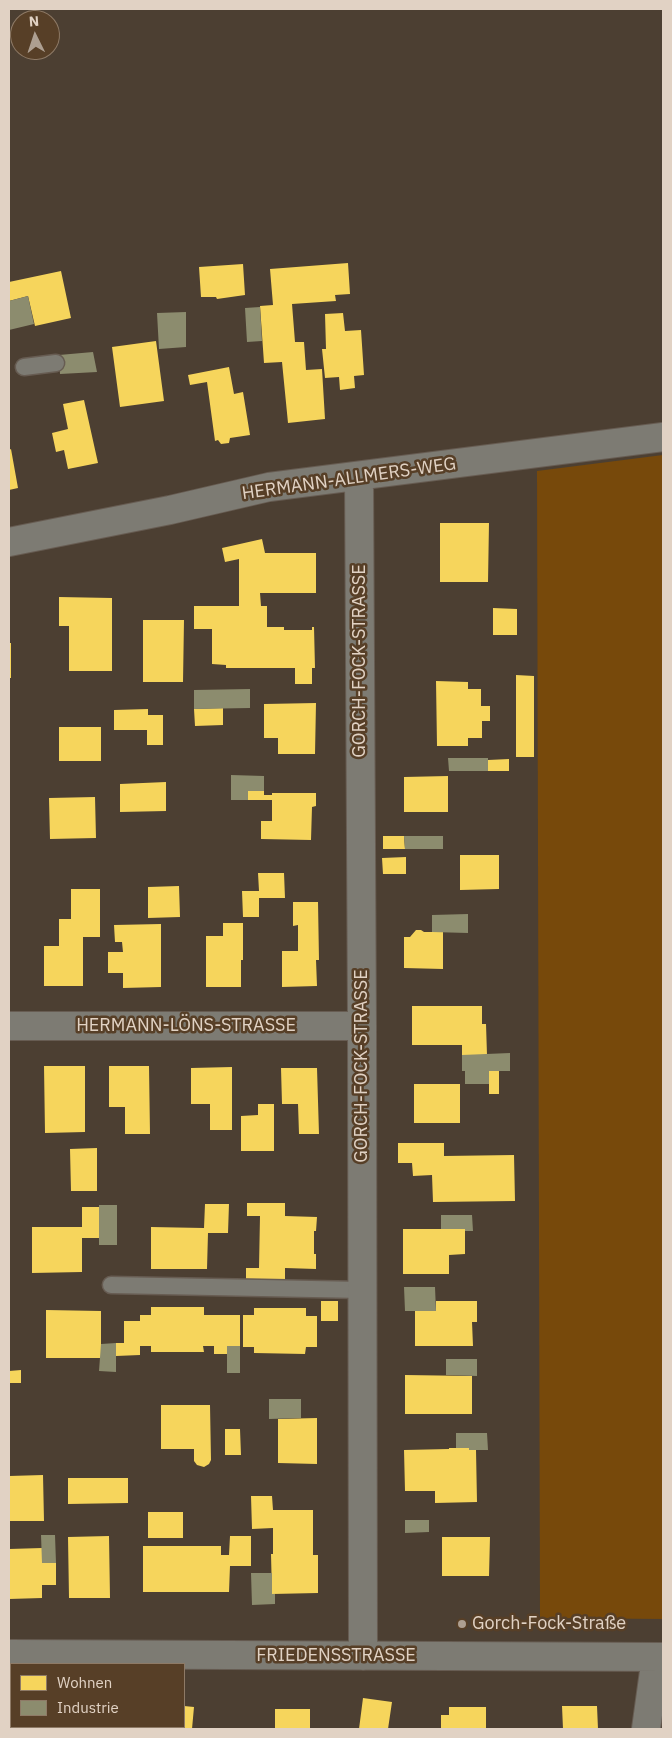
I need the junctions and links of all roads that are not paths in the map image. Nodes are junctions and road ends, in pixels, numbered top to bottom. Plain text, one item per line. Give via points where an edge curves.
1 (56, 363) dead end
2 (24, 367) dead end
3 (663, 437) edge
4 (359, 476) junction
5 (9, 542) edge
6 (9, 1026) edge
7 (362, 1026) junction
8 (111, 1285) dead end
9 (362, 1290) junction
10 (9, 1654) edge
11 (363, 1656) junction
12 (660, 1657) edge
13 (39, 1659) edge
14 (646, 1729) edge

1 - 2 lane
3 - 4 street, HERMANN-ALLMERS-WEG
4 - 5 street, HERMANN-ALLMERS-WEG via 269,487
4 - 7 street, GORCH-FOCK-STRASSE
6 - 7 street, HERMANN-LÖNS-STRASSE
7 - 9 street, GORCH-FOCK-STRASSE
8 - 9 lane
9 - 11 street, GORCH-FOCK-STRASSE
10 - 13 street, FRIEDENSSTRASSE
11 - 12 street, FRIEDENSSTRASSE
11 - 13 street, FRIEDENSSTRASSE
12 - 14 street

